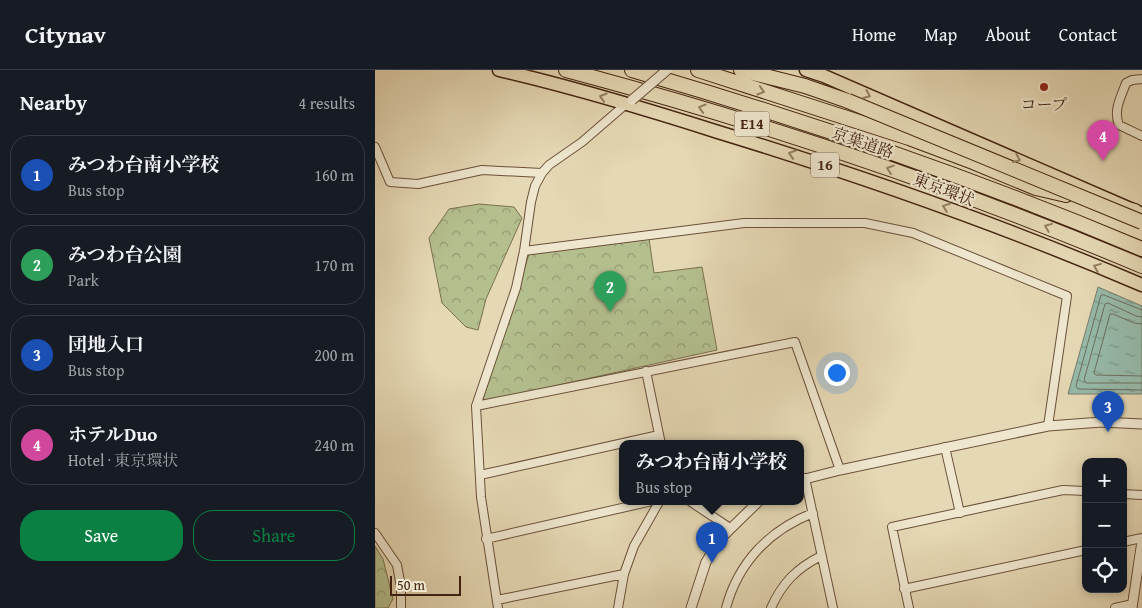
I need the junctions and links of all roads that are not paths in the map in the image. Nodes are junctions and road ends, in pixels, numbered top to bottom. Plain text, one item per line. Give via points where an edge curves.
1 (499, 70) edge
2 (566, 70) edge
3 (632, 70) edge
4 (667, 70) edge
5 (698, 70) edge
6 (741, 70) edge
7 (806, 70) edge
8 (1142, 79) edge
9 (629, 102) junction
10 (1142, 136) edge
11 (375, 147) edge
12 (542, 173) junction
13 (1140, 215) edge
14 (1142, 249) edge
15 (525, 251) junction
16 (1142, 266) edge
17 (1142, 285) edge
18 (646, 371) junction
19 (476, 406) junction
20 (1142, 424) edge
21 (1048, 426) junction
22 (659, 435) junction
23 (637, 440) edge
24 (660, 440) edge
25 (619, 444) edge
26 (945, 447) junction
27 (840, 470) junction
28 (480, 475) junction
29 (804, 479) edge
30 (804, 482) edge
31 (1082, 492) edge
32 (1127, 494) edge
33 (1142, 495) edge
34 (635, 505) edge
35 (657, 505) edge
36 (696, 505) edge
37 (755, 505) edge
38 (960, 512) junction
39 (813, 513) junction
40 (730, 528) junction
41 (375, 533) edge
42 (486, 539) junction
43 (1142, 540) edge
44 (1127, 542) edge
45 (1082, 551) edge
46 (821, 556) junction
47 (624, 574) junction
48 (904, 589) junction
49 (497, 604) edge
50 (1132, 606) edge
51 (401, 608) edge
52 (618, 608) edge
53 (691, 608) edge
54 (726, 608) edge
55 (771, 608) edge
56 (833, 608) edge
57 (909, 608) edge
58 (1115, 608) edge

9 -> 1 highway, 東京環状 / 16
16 -> 2 highway, 京葉道路 / E14 via 936,185 773,130
3 - 14 highway, 京葉道路 / E14 via 942,170
4 - 9 street, bridge
5 -> 13 highway via 909,138 1036,188
6 - 13 highway, bridge via 848,101
7 -> 13 highway
8 - 10 street via 1126,83 1117,118 1119,125
9 - 12 street
17 -> 9 highway, 東京環状 / 16 via 903,191
11 - 12 street via 390,182 418,184 482,170
12 - 15 street via 531,202
15 - 19 street via 516,288
15 - 21 street via 744,223 865,223 913,233 1067,296
18 - 19 street
18 - 22 street
18 - 27 street via 795,342
19 - 28 street
20 - 21 street via 1102,422
21 - 26 street
22 - 23 street
22 - 24 street
25 - 28 street
26 - 27 street
26 - 38 street
27 - 29 street
28 - 42 street
30 - 39 street
31 - 38 street via 1063,490
32 - 33 street
34 - 42 street
35 - 47 street via 634,546
36 - 40 street
37 - 40 street
38 - 48 street via 892,527
39 - 46 street
39 - 54 street via 788,524 747,561
40 - 53 street via 706,562
41 - 51 street via 397,565
42 - 49 street
43 - 44 street
43 - 50 street
45 - 48 street
46 - 55 street via 795,572
46 - 56 street
47 - 49 street
47 - 52 street
48 - 57 street
50 - 58 street

